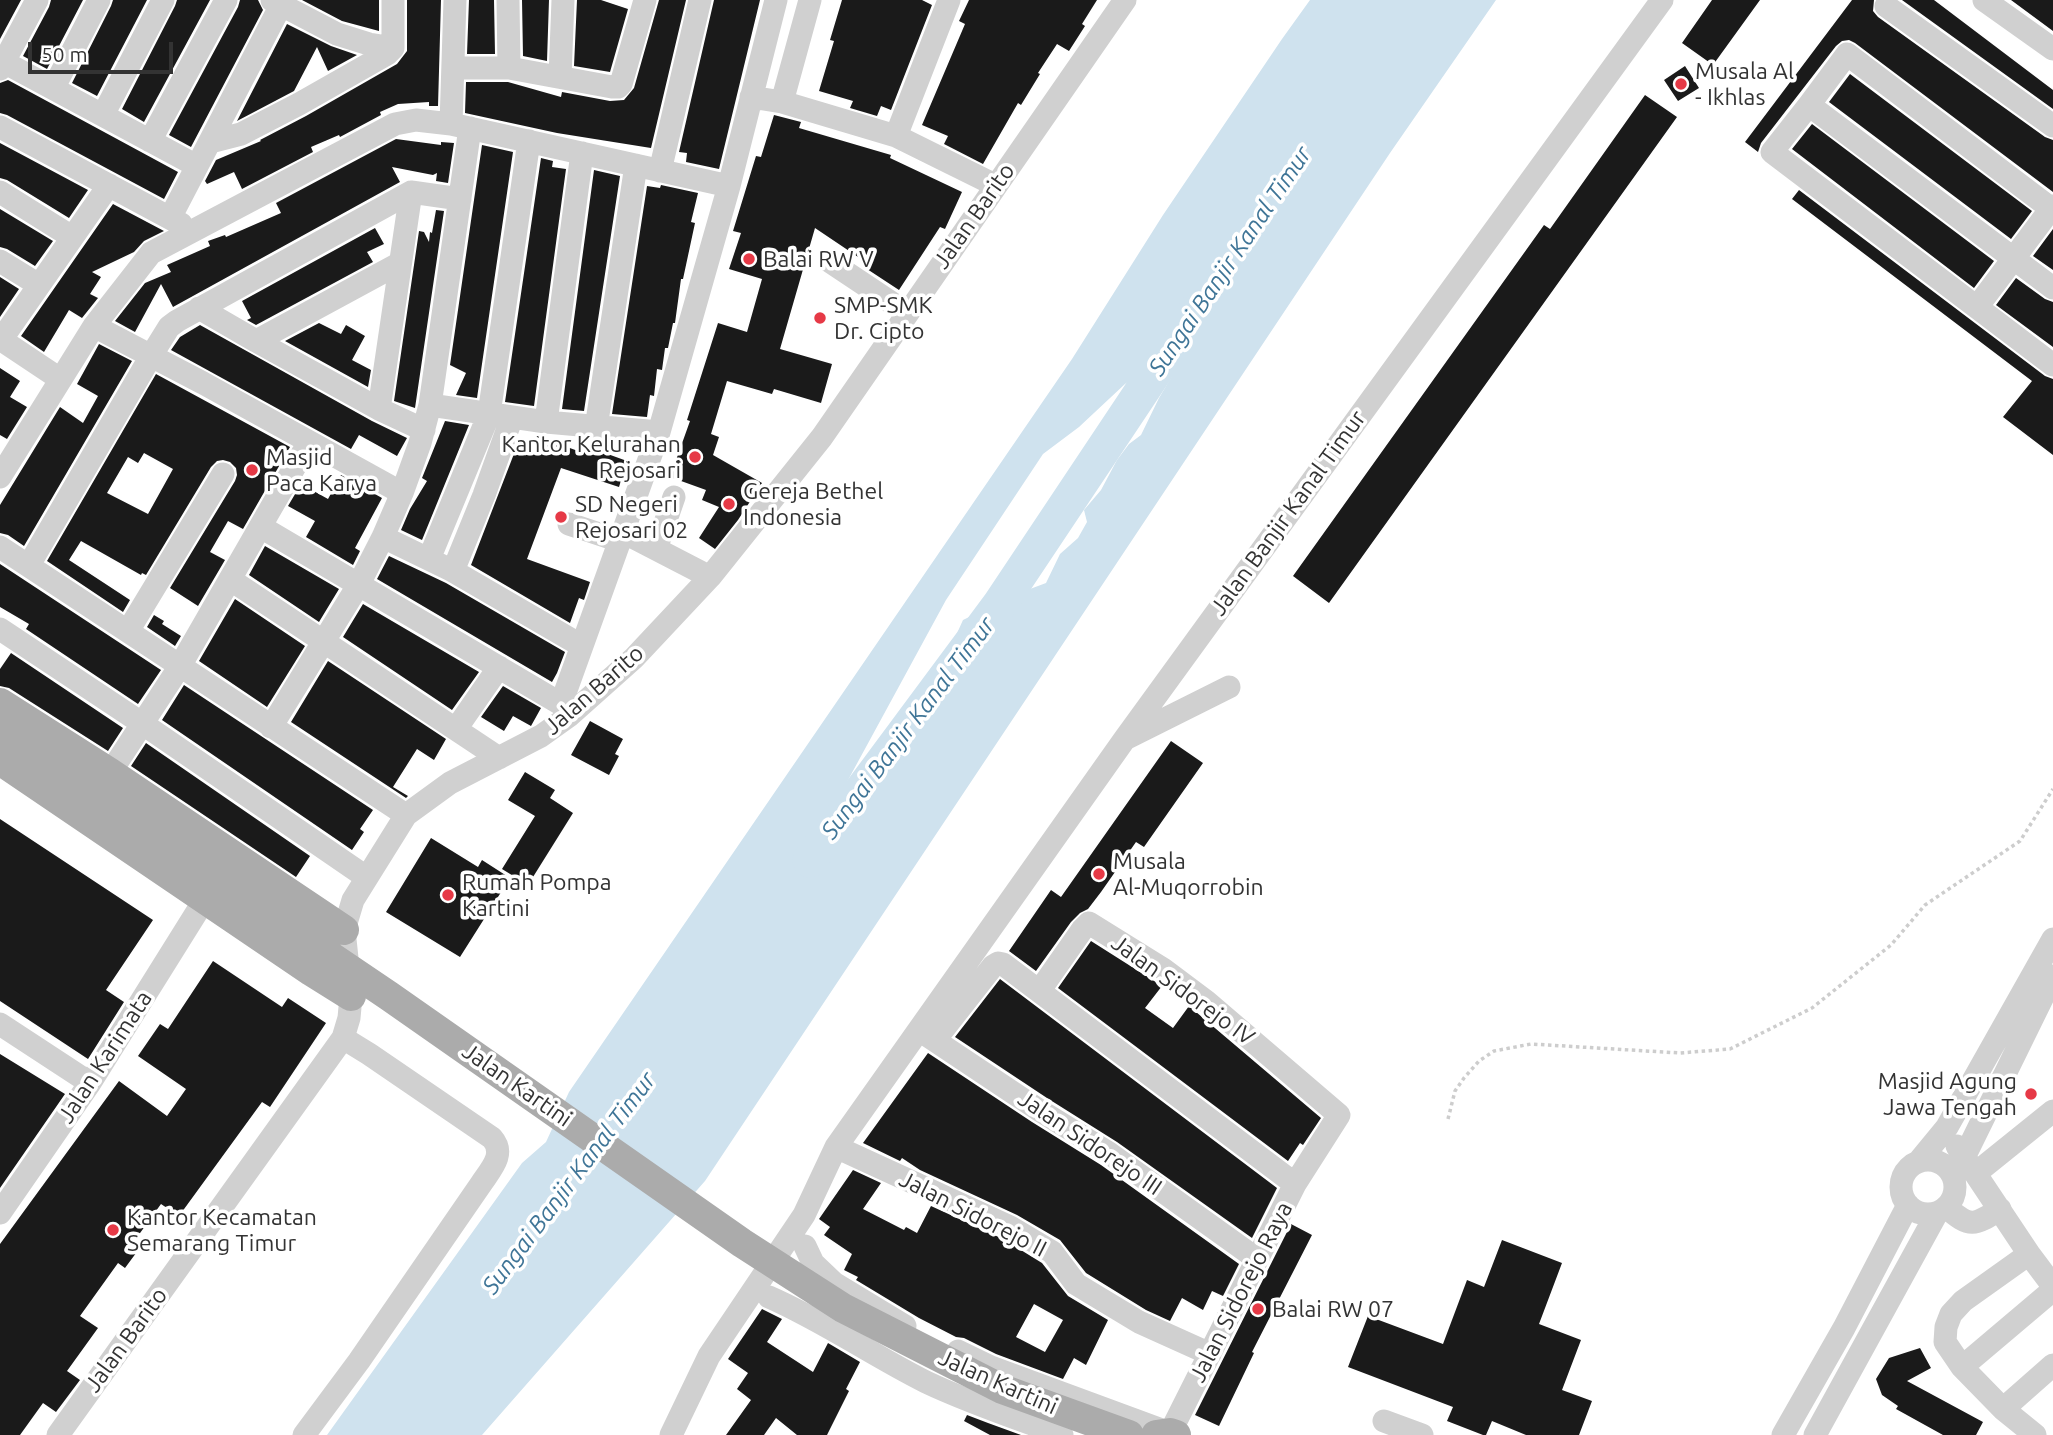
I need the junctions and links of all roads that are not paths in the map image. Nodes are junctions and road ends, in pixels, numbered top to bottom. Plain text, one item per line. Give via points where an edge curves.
1 (37, 0) edge
2 (99, 0) edge
3 (163, 0) edge
4 (226, 0) edge
5 (393, 0) edge
6 (455, 0) edge
7 (508, 0) edge
8 (563, 0) edge
9 (645, 0) edge
10 (700, 0) edge
11 (776, 0) edge
12 (810, 0) edge
13 (949, 0) edge
14 (1125, 0) edge
15 (1662, 0) edge
16 (1984, 0) edge
17 (277, 2) edge
18 (1886, 6) dead end
19 (393, 48) junction
20 (2053, 49) edge
21 (2, 66) edge
22 (453, 68) junction
23 (509, 68) junction
24 (560, 77) junction
25 (54, 88) junction
26 (751, 97) junction
27 (782, 102) junction
28 (1809, 105) junction
29 (103, 115) junction
30 (461, 126) junction
31 (2053, 126) edge
32 (0, 127) edge
33 (896, 136) junction
34 (150, 141) junction
35 (529, 141) junction
36 (209, 142) junction
37 (582, 153) junction
38 (197, 166) junction
39 (636, 166) junction
40 (660, 171) junction
41 (109, 185) junction
42 (729, 186) junction
43 (995, 186) junction
44 (0, 192) edge
45 (411, 192) junction
46 (460, 199) junction
47 (2052, 208) edge
48 (170, 218) junction
49 (193, 230) junction
50 (72, 237) junction
51 (2014, 259) junction
52 (0, 261) edge
53 (829, 261) dead end
54 (400, 263) junction
55 (39, 285) junction
56 (2053, 288) edge
57 (1978, 307) junction
58 (199, 309) junction
59 (906, 313) junction
60 (94, 326) junction
61 (0, 340) edge
62 (256, 341) junction
63 (150, 356) junction
64 (2053, 365) edge
65 (60, 379) junction
66 (430, 405) junction
67 (379, 409) junction
68 (489, 414) junction
69 (512, 417) junction
70 (546, 422) junction
71 (596, 428) junction
72 (424, 429) junction
73 (659, 432) junction
74 (309, 442) junction
75 (223, 474) dead end
76 (0, 477) edge
77 (402, 493) junction
78 (674, 497) dead end
79 (569, 524) dead end
80 (261, 527) junction
81 (383, 537) junction
82 (622, 537) junction
83 (0, 547) edge
84 (656, 549) junction
85 (429, 559) junction
86 (29, 565) junction
87 (453, 571) junction
88 (710, 577) junction
89 (231, 580) junction
90 (359, 584) junction
91 (0, 629) edge
92 (128, 631) junction
93 (324, 640) junction
94 (582, 646) junction
95 (180, 666) junction
96 (499, 667) junction
97 (1230, 687) dead end
98 (0, 704) edge
99 (565, 710) junction
100 (143, 724) junction
101 (271, 727) junction
102 (456, 729) junction
103 (0, 733) edge
104 (1124, 740) junction
105 (499, 758) junction
106 (0, 760) edge
107 (110, 773) junction
108 (406, 815) junction
109 (366, 877) junction
110 (205, 899) junction
111 (344, 930) junction
112 (2053, 939) edge
113 (2053, 976) edge
114 (1040, 990) junction
115 (351, 996) junction
116 (0, 1024) edge
117 (928, 1035) junction
118 (343, 1038) junction
119 (90, 1083) junction
120 (2053, 1111) edge
121 (1339, 1115) joint
122 (1944, 1130) junction
123 (836, 1147) junction
124 (1919, 1161) junction
125 (1965, 1169) junction
126 (1295, 1184) junction
127 (1908, 1205) junction
128 (2, 1206) edge
129 (2000, 1209) junction
130 (1942, 1210) junction
131 (804, 1215) junction
132 (805, 1247) junction
133 (2029, 1254) junction
134 (1257, 1259) junction
135 (2053, 1288) edge
136 (769, 1297) junction
137 (744, 1302) junction
138 (1210, 1354) junction
139 (2053, 1365) edge
140 (1962, 1367) junction
141 (2003, 1409) junction
142 (1384, 1421) dead end
143 (2053, 1426) edge
144 (1168, 1434) edge
145 (58, 1435) edge
146 (304, 1435) edge
147 (671, 1435) edge
148 (1062, 1435) edge
149 (1129, 1435) edge
150 (1422, 1435) edge
151 (1783, 1435) edge
152 (1815, 1435) edge
153 (2035, 1435) edge
154 (2041, 1435) edge

1 - 21 street
2 - 25 street
3 - 29 street
4 - 34 street
5 - 19 street
6 - 22 street
7 - 23 street
8 - 24 street
9 - 24 street via 618,87
10 - 40 street
11 - 26 street
12 - 27 street
13 - 33 street
14 - 43 street, Jalan Barito
15 - 104 street, Jalan Banjir Kanal Timur
16 - 20 street
17 - 19 street via 337,34
17 - 36 street
18 - 31 street
19 - 36 street via 241,134
21 - 25 street
22 - 23 street
22 - 30 street
23 - 24 street
25 - 29 street
26 - 27 street
26 - 42 street
27 - 33 street
28 - 47 street via 1847,54
28 - 51 street
28 - 57 street via 1772,152
29 - 34 street
30 - 35 street
30 - 46 street
30 - 49 street via 416,120 395,124
32 - 41 street
33 - 43 street
34 - 38 street
35 - 37 street
35 - 68 street
36 - 38 street
37 - 39 street
37 - 70 street
38 - 48 street
39 - 40 street
39 - 71 street
40 - 42 street
41 - 48 street
41 - 50 street
42 - 73 street
43 - 59 street, Jalan Barito
44 - 50 street
45 - 46 street
45 - 54 street
45 - 58 street
46 - 66 street
47 - 51 street
48 - 49 street
49 - 60 street via 151,253
50 - 55 street
51 - 56 street
51 - 57 street
52 - 55 street
53 - 59 street
54 - 62 street
54 - 67 street
55 - 61 street
57 - 64 street
58 - 62 street
58 - 63 street via 169,327
59 - 88 street, Jalan Barito via 822,437
60 - 63 street
60 - 65 street
61 - 65 street
62 - 67 street
63 - 74 street
63 - 86 street
65 - 76 street
66 - 68 street
66 - 72 street
67 - 72 street
68 - 69 street
68 - 85 street
69 - 70 street
69 - 87 street
70 - 71 street
71 - 73 street
72 - 77 street
73 - 82 street
74 - 77 street
74 - 80 street
75 - 92 street
77 - 81 street
78 - 84 street
79 - 82 street
80 - 89 street
80 - 90 street
81 - 85 street
81 - 90 street
82 - 84 street
82 - 94 street
83 - 86 street
84 - 88 street
85 - 87 street
86 - 92 street
87 - 94 street
88 - 99 street, Jalan Barito via 634,658
89 - 93 street
89 - 95 street
90 - 93 street
90 - 96 street
91 - 100 street
92 - 95 street
93 - 101 street
93 - 102 street
94 - 99 street
95 - 100 street
95 - 101 street
96 - 99 street
96 - 102 street
97 - 104 street
98 - 107 main road
99 - 105 street, Jalan Barito via 541,736
100 - 107 street
100 - 109 street
101 - 108 street
102 - 105 street
103 - 149 main road, Jalan Kartini via 843,1308 1002,1389
104 - 117 street, Jalan Banjir Kanal Timur
105 - 108 street, Jalan Barito via 450,783
106 - 110 main road
107 - 111 main road
108 - 109 street, Jalan Barito
109 - 111 street, Jalan Barito
110 - 115 main road
110 - 119 street, Jalan Karimata
111 - 115 street, Jalan Barito
112 - 122 street
113 - 125 street
114 - 117 street via 998,963
114 - 121 street, Jalan Sidorejo IV via 1089,923 1207,1002
114 - 126 street
115 - 118 street, Jalan Barito
116 - 119 street
117 - 123 street
117 - 134 street, Jalan Sidorejo III via 1110,1153
118 - 145 street, Jalan Barito
118 - 146 street via 492,1138 498,1154
119 - 128 street, Jalan Karimata
120 - 125 street
121 - 126 street, Jalan Sidorejo Raya
122 - 124 street
122 - 125 street
123 - 131 street
123 - 138 street, Jalan Sidorejo II via 1010,1227 1052,1252 1076,1284 1139,1322
124 - 125 street
124 - 127 street via 1910,1166 1901,1185
125 - 129 street
125 - 130 street via 1953,1199
126 - 134 street, Jalan Sidorejo Raya
127 - 130 street via 1927,1214
127 - 151 street
129 - 130 street via 1969,1223
129 - 133 street
130 - 152 street
131 - 132 street
131 - 137 street
132 - 136 street
132 - 144 street via 813,1263 834,1283 902,1324 991,1367
133 - 135 street
133 - 140 street via 1951,1314 1945,1342
134 - 138 street, Jalan Sidorejo Raya
135 - 140 street
136 - 137 street
136 - 148 street via 926,1382
137 - 147 street via 709,1356
138 - 144 street, Jalan Sidorejo Raya
139 - 141 street
140 - 141 street
141 - 153 street
142 - 150 street
143 - 154 street

